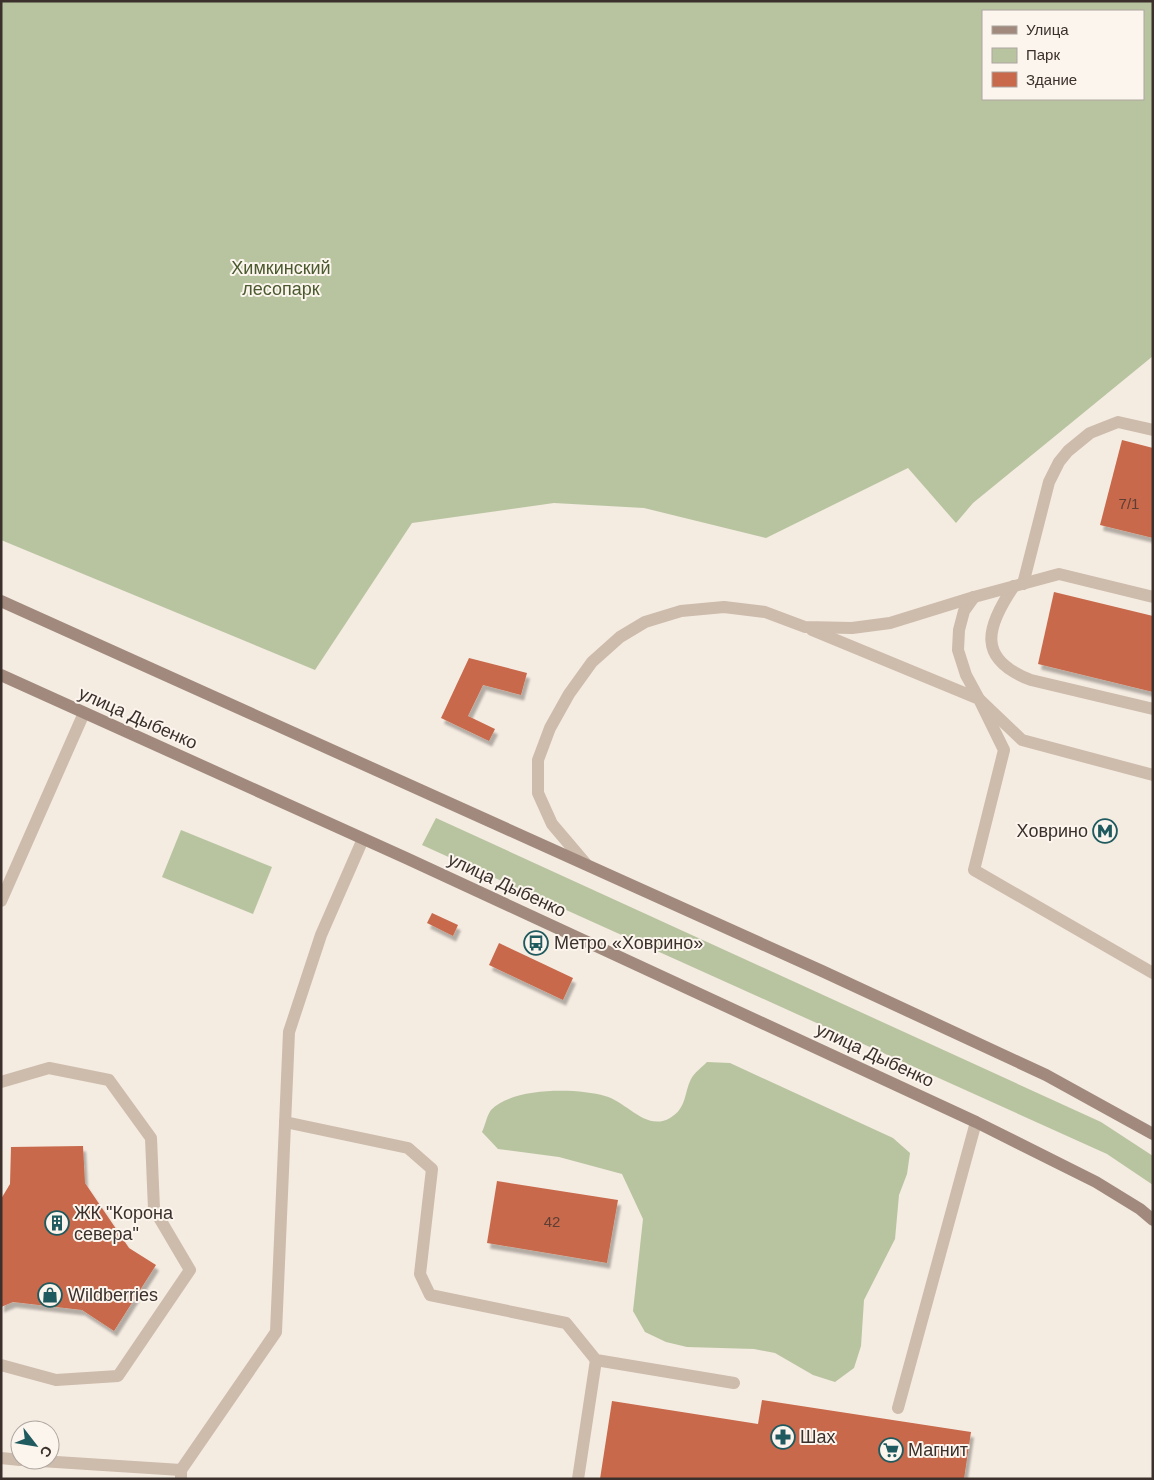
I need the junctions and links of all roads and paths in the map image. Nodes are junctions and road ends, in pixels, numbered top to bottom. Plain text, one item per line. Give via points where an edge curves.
1 (1153, 430) edge
2 (1019, 585) junction
3 (974, 597) junction
4 (1153, 597) edge
5 (1, 601) edge
6 (805, 627) junction
7 (1, 675) edge
8 (979, 699) junction
9 (1153, 709) edge
10 (84, 713) junction
11 (1153, 775) edge
12 (363, 839) junction
13 (586, 864) junction
14 (1, 901) edge
15 (1153, 973) edge
16 (1, 1082) edge
17 (285, 1122) junction
18 (976, 1122) junction
19 (1153, 1134) edge
20 (1153, 1220) edge
21 (596, 1360) junction
22 (1, 1365) edge
23 (734, 1383) dead end
24 (898, 1408) dead end
25 (60, 1463) edge
26 (181, 1474) edge
27 (578, 1479) edge

1 - 2 lane via 1118,422 1090,433 1068,451 1049,482
2 - 3 lane
2 - 4 lane via 1059,574
2 - 9 lane via 997,611 990,631 993,649 1003,665 1031,680
3 - 6 lane via 890,624 852,628
3 - 8 lane via 964,611 958,650
5 - 13 main road
6 - 8 lane
6 - 13 lane via 765,612 724,607 681,611 645,622 620,637 592,662 550,728 538,760 538,793 552,824
7 - 10 main road, улица Дыбенко
8 - 11 lane via 1022,740
8 - 15 lane via 1004,750 974,870
10 - 12 main road, улица Дыбенко
10 - 14 lane
12 - 17 lane via 321,935 288,1032
12 - 18 main road, улица Дыбенко
13 - 19 main road via 1037,1071
16 - 22 lane via 49,1068 109,1080 151,1138 154,1209 190,1270 118,1376 56,1380
17 - 21 lane via 408,1148 432,1169 420,1274 430,1295 566,1323
17 - 26 lane via 276,1332
18 - 20 main road, улица Дыбенко via 1096,1182
18 - 24 lane
21 - 23 lane
21 - 27 lane
25 - 26 lane

